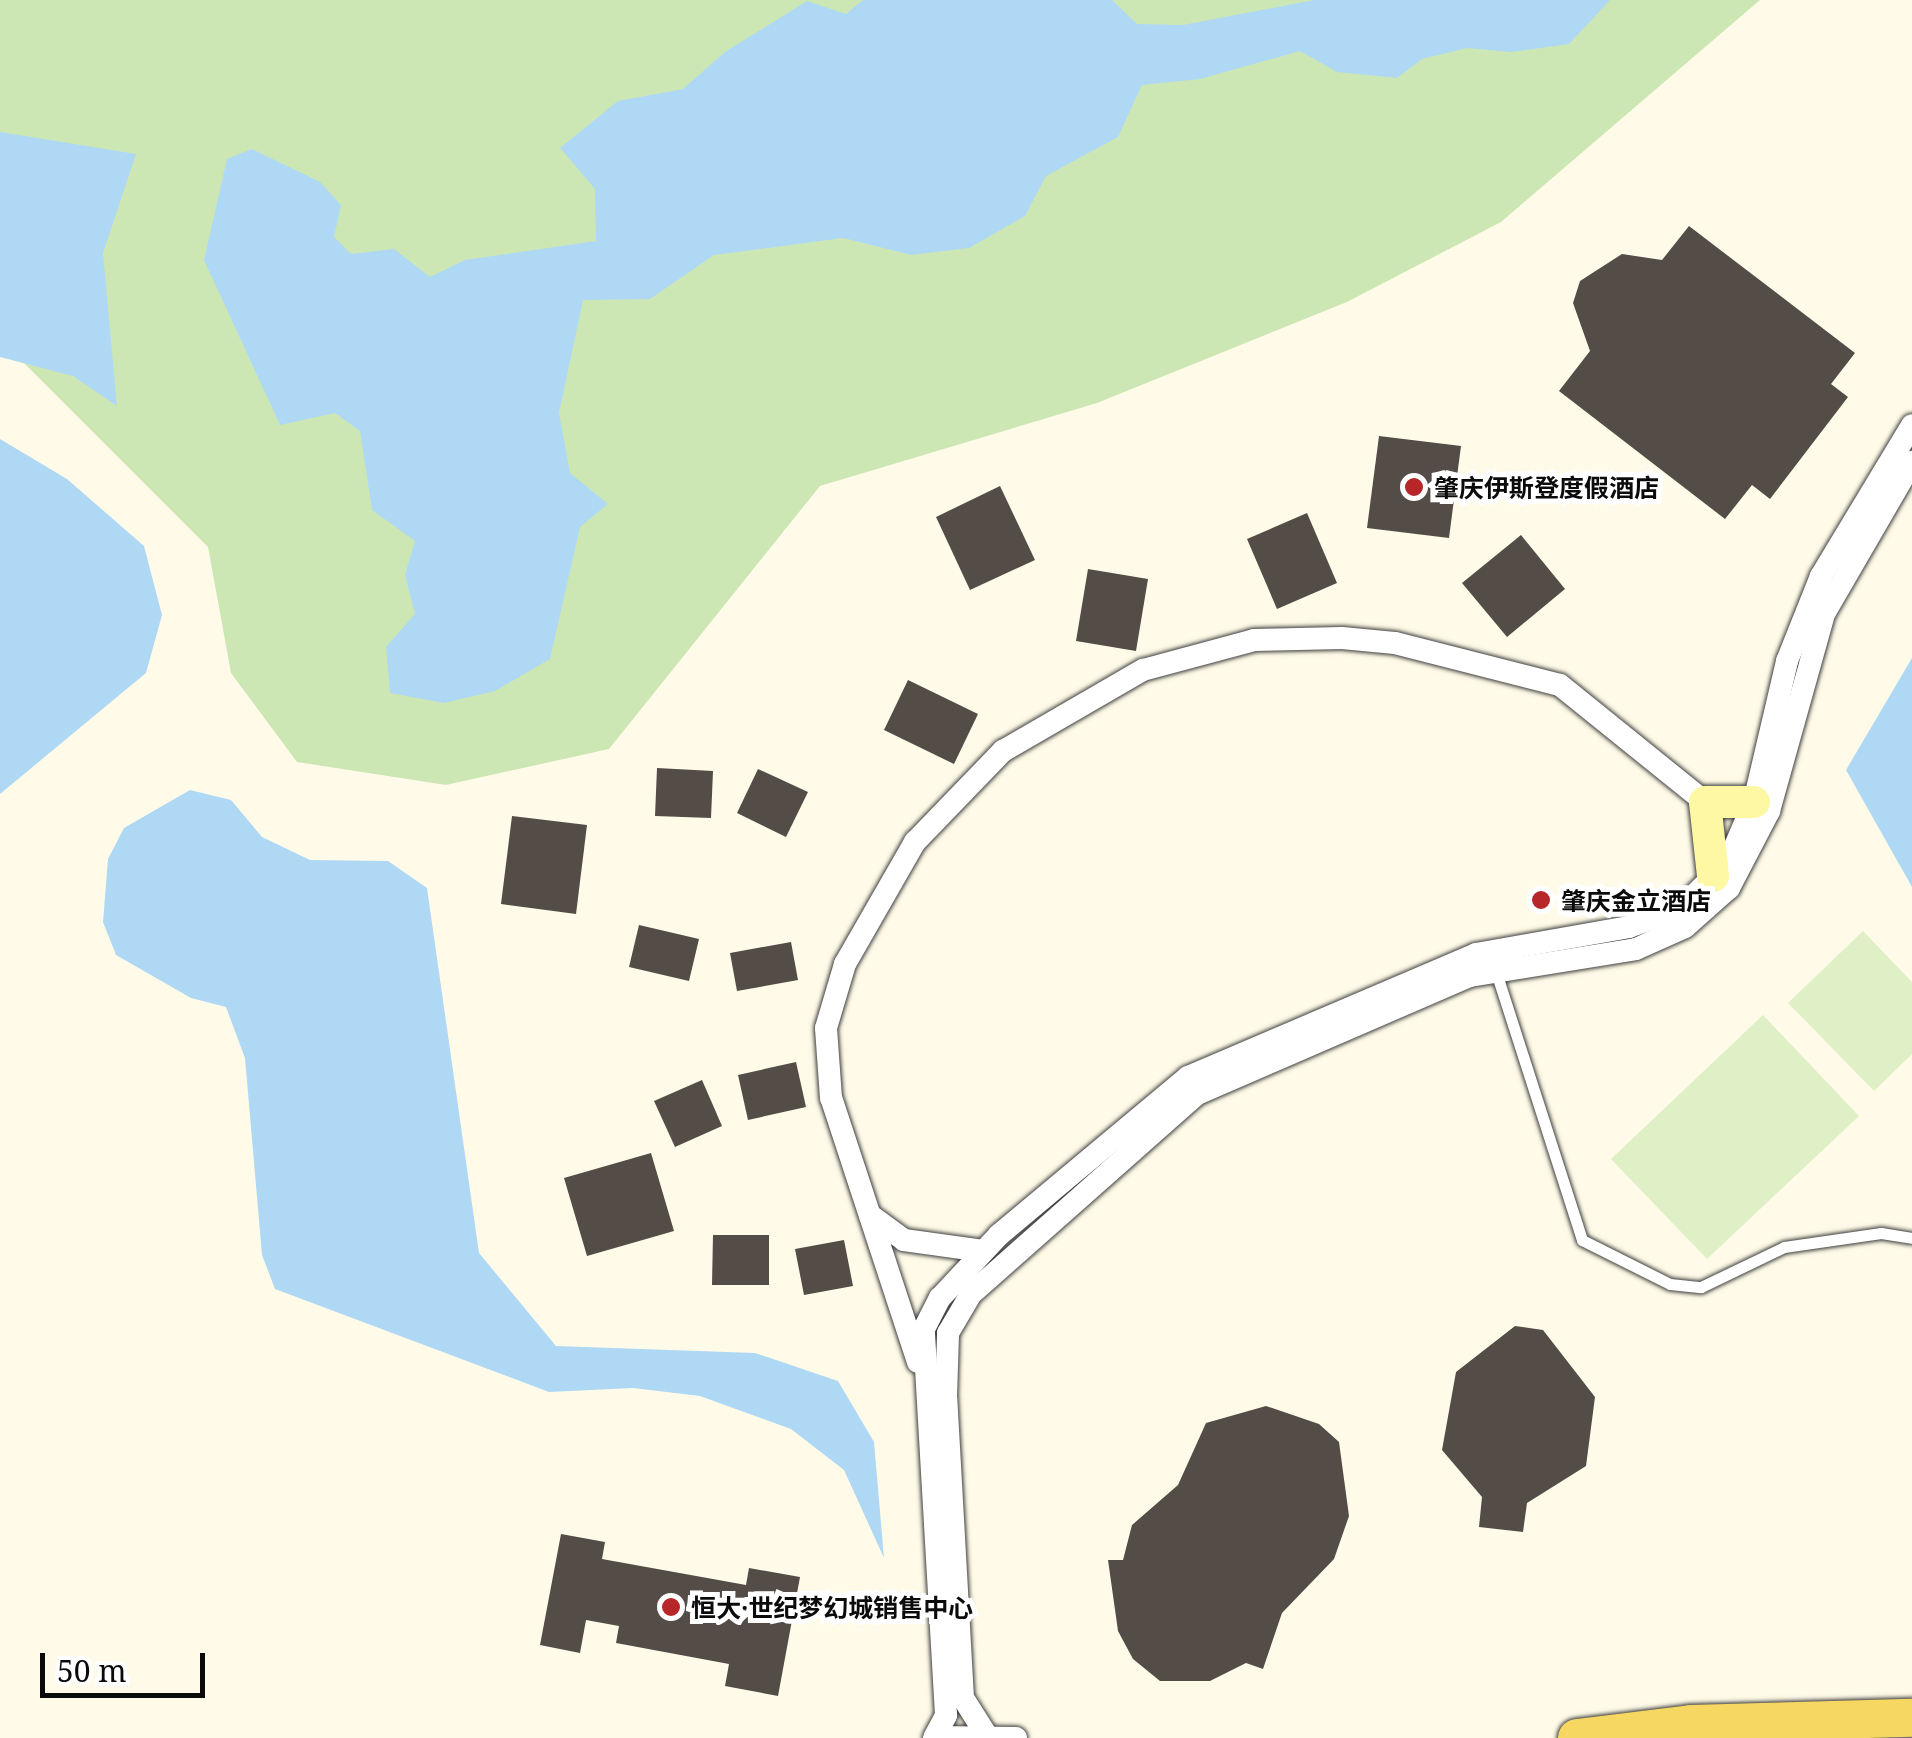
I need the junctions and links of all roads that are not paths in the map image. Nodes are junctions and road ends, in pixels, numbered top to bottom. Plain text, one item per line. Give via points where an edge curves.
1 (1912, 424) edge
2 (1912, 462) edge
3 (1705, 802) junction
4 (1754, 802) junction
5 (1714, 876) junction
6 (1496, 972) junction
7 (870, 1215) junction
8 (1912, 1238) edge
9 (983, 1251) junction
10 (924, 1381) junction
11 (1912, 1718) edge
12 (986, 1736) edge
13 (934, 1738) edge
14 (1016, 1738) edge
15 (1577, 1738) edge

1 - 4 street via 1821,576 1788,660
2 - 6 street via 1824,614 1769,811 1729,888 1685,926 1636,949
3 - 4 street
3 - 5 street
3 - 7 street via 1560,685 1395,643 1254,640 1144,670 1086,698 963,788 915,842 846,964 826,1028 831,1098
4 - 5 street
5 - 9 street via 1681,908 1630,927 1476,954 1188,1077
6 - 8 lane via 1582,1240 1670,1284 1701,1287 1784,1247 1882,1233
6 - 12 street via 1417,995 1197,1094 971,1294 948,1333 946,1398 963,1698
7 - 9 street via 904,1240
7 - 10 street
9 - 10 street via 924,1329
10 - 13 street via 946,1715
11 - 15 main road via 1691,1724
12 - 13 street
12 - 14 street

